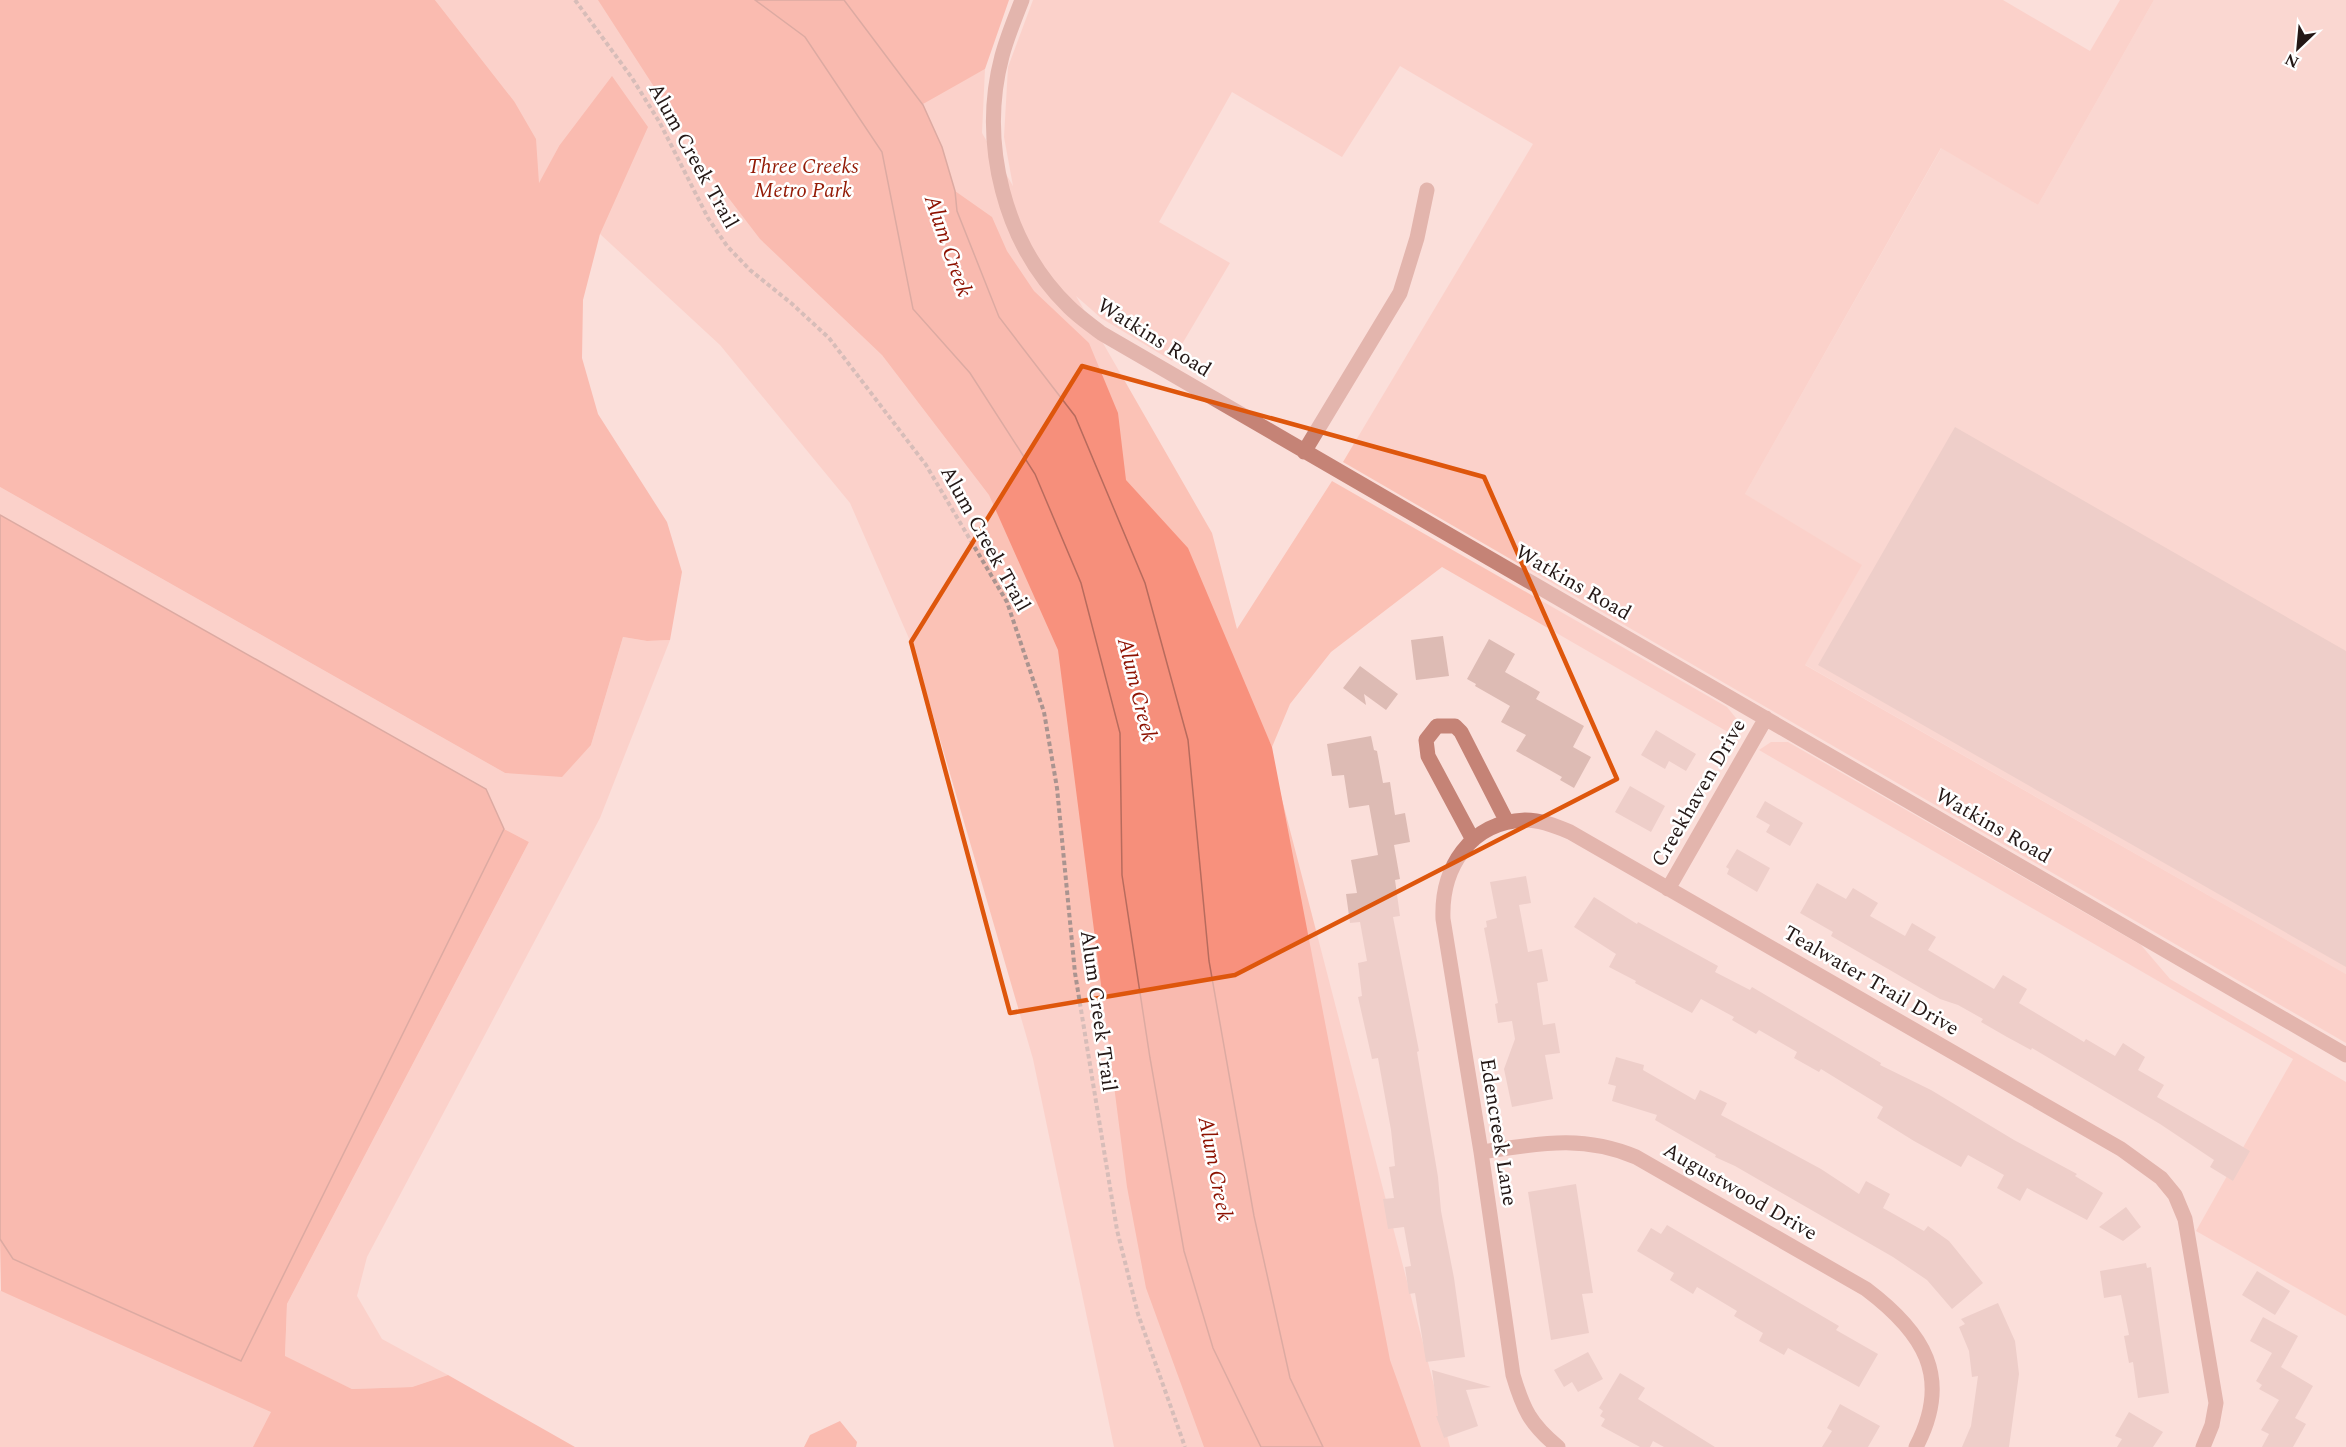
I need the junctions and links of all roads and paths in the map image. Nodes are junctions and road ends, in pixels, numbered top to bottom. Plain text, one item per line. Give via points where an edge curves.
1 (575, 0) edge
2 (1022, 0) edge
3 (1428, 190) dead end
4 (1304, 452) junction
5 (1766, 718) junction
6 (1500, 824) junction
7 (1473, 840) junction
8 (1668, 889) junction
9 (2346, 1055) edge
10 (1481, 1152) junction
11 (1185, 1447) edge
12 (1558, 1447) edge
13 (1916, 1447) edge
14 (2203, 1447) edge

1 - 11 path, Alum Creek Trail via 638,87 727,246 829,338 926,465 1007,602 1044,712 1057,788 1075,973 1117,1230 1138,1314
2 - 4 street, Watkins Road via 1002,57 995,113 997,167 1020,241 1069,307 1101,333
3 - 4 street via 1400,293
4 - 5 street, Watkins Road
5 - 8 street, Creekhaven Drive
5 - 9 street, Watkins Road
6 - 7 street, Edencreek Lane
6 - 7 street via 1461,732 1455,726 1437,726 1426,740 1428,756
6 - 8 street, Tealwater Trail Drive via 1527,820 1548,823
7 - 10 street, Edencreek Lane via 1450,873 1442,896
8 - 14 street, Tealwater Trail Drive via 2142,1162 2175,1195 2189,1235 2216,1403
10 - 12 street, Edencreek Lane via 1513,1375 1521,1405 1537,1430
10 - 13 street, Augustwood Drive via 1562,1141 1613,1147 1866,1289 1897,1313 1917,1338 1931,1372 1933,1390 1928,1422

